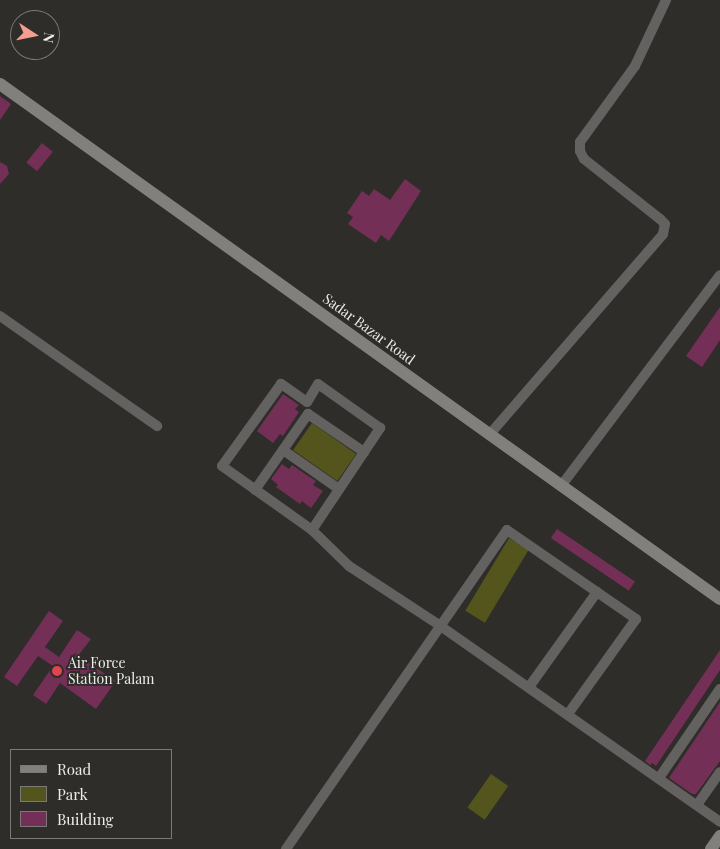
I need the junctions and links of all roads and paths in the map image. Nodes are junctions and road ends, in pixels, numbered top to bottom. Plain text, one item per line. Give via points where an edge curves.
1 (666, 0) edge
2 (0, 84) edge
3 (720, 275) edge
4 (0, 316) edge
5 (307, 402) junction
6 (308, 414) junction
7 (157, 426) dead end
8 (490, 434) junction
9 (283, 450) junction
10 (364, 452) junction
11 (561, 486) junction
12 (340, 489) junction
13 (255, 490) junction
14 (312, 530) junction
15 (597, 592) junction
16 (720, 599) edge
17 (439, 625) junction
18 (529, 688) junction
19 (720, 689) edge
20 (568, 714) junction
21 (720, 772) edge
22 (659, 778) junction
23 (697, 805) junction
24 (720, 822) edge
25 (720, 836) edge
26 (286, 849) edge
27 (711, 849) edge

1 - 8 street via 635,66 580,142 584,159 660,219 664,224 663,234
2 - 8 street, Sadar Bazar Road
3 - 11 street
4 - 7 street
5 - 6 street
5 - 10 street via 318,384 380,428
5 - 13 street via 280,384 222,466
6 - 9 street
6 - 10 street
8 - 11 street, Sadar Bazar Road
9 - 12 street
9 - 13 street
10 - 12 street
11 - 16 street, Sadar Bazar Road
12 - 14 street
13 - 14 street
14 - 17 street via 349,566
15 - 17 street via 506,530
15 - 18 street
15 - 20 street via 636,618
17 - 18 street
17 - 26 street
18 - 20 street
19 - 22 street
20 - 22 street
21 - 23 street
22 - 23 street
23 - 24 street
25 - 27 street

